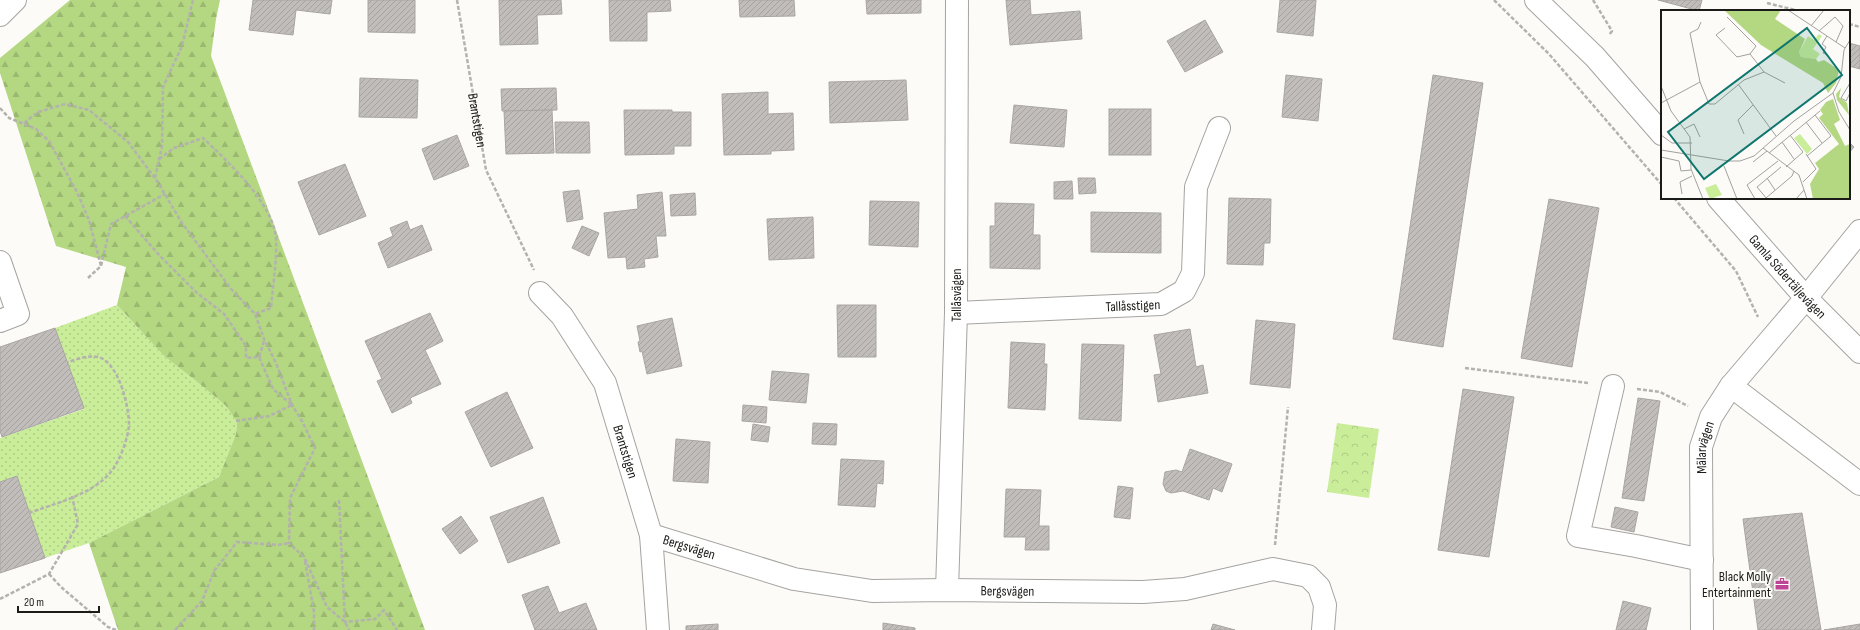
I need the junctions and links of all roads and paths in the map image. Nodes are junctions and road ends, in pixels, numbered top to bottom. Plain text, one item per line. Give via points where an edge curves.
1 (15, 0) edge
2 (192, 0) edge
3 (457, 0) edge
4 (957, 0) edge
5 (1494, 0) edge
6 (1536, 0) edge
7 (1767, 3) dead end
8 (1795, 10) edge
9 (0, 15) edge
10 (1850, 24) edge
11 (1860, 27) edge
12 (0, 108) edge
13 (24, 124) junction
14 (1220, 128) dead end
15 (1661, 133) edge
16 (159, 159) junction
17 (155, 179) junction
18 (1661, 184) edge
19 (165, 194) junction
20 (1675, 199) edge
21 (1719, 199) edge
22 (125, 216) junction
23 (1860, 231) edge
24 (526, 253) dead end
25 (0, 262) edge
26 (101, 266) junction
27 (88, 278) dead end
28 (540, 294) dead end
29 (1806, 298) junction
30 (956, 313) junction
31 (255, 314) junction
32 (0, 321) edge
33 (264, 341) junction
34 (1769, 341) junction
35 (1860, 352) edge
36 (259, 357) junction
37 (68, 362) dead end
38 (1466, 368) dead end
39 (1613, 386) junction
40 (1731, 386) junction
41 (292, 405) junction
42 (1288, 407) dead end
43 (1711, 417) junction
44 (236, 421) dead end
45 (1860, 484) edge
46 (72, 496) junction
47 (339, 500) dead end
48 (29, 513) dead end
49 (651, 535) junction
50 (289, 543) junction
51 (304, 557) junction
52 (1702, 560) junction
53 (1273, 569) junction
54 (49, 574) junction
55 (947, 590) junction
56 (0, 598) edge
57 (344, 622) junction
58 (116, 630) edge
59 (175, 630) edge
60 (314, 630) edge
61 (349, 630) edge
62 (397, 630) edge
63 (658, 630) edge
64 (1323, 630) edge
65 (1702, 630) edge

1 - 9 street
2 - 16 path via 182,46 164,87 162,146
3 - 24 path, Brantstigen via 486,170
4 - 30 street, Tallåsvägen
5 - 18 path via 1549,54
6 - 15 street via 1595,57
7 - 8 path
10 - 11 path
12 - 13 path via 9,118
13 - 17 path via 38,112 65,104 89,110 128,142
13 - 26 path via 36,129 49,141 77,192 89,220
14 - 30 street, Tallåsstigen via 1196,187 1193,273 1184,291 1161,304
16 - 17 path
16 - 31 path via 174,148 203,138 234,168 267,209 276,237 271,308
17 - 19 path
19 - 22 path
19 - 31 path via 182,223 227,284
20 - 34 path via 1736,271
21 - 29 street, Gamla Södertäljevägen
22 - 26 path via 111,224
22 - 36 path via 196,292 224,314 246,346 246,358
23 - 29 street, Mälarvägen
25 - 32 street via 18,314
26 - 27 path
28 - 49 street, Brantstigen via 562,316 605,383
29 - 34 street, Mälarvägen
29 - 35 street, Gamla Södertäljevägen
30 - 55 street, Tallåsvägen
31 - 33 path
33 - 36 path
33 - 41 path via 276,362
34 - 40 street, Mälarvägen
36 - 41 path via 273,389
37 - 46 path via 86,357 102,359 115,371 124,396 129,426 122,452 111,473 93,488
38 - 39 path
39 - 43 path via 1660,392
39 - 52 street via 1578,536
40 - 43 street, Mälarvägen
40 - 45 street
41 - 44 path via 269,416
41 - 50 path via 315,448 290,498
42 - 53 path
43 - 52 street, Mälarvägen via 1701,447
46 - 48 path
46 - 54 path via 78,524
47 - 57 path
49 - 55 street, Bergsvägen via 794,579 872,591
49 - 63 street, Brantstigen
50 - 51 path
50 - 59 path via 278,545 237,542 214,572 202,601
51 - 57 path via 327,607
51 - 60 path via 314,612
52 - 65 street, Mälarvägen
53 - 55 street, Bergsvägen via 1185,589 1143,592
53 - 64 street, Bergsvägen via 1308,576 1319,587 1325,605
54 - 56 path
54 - 58 path via 108,627
57 - 61 path
57 - 62 path via 375,619 384,610

